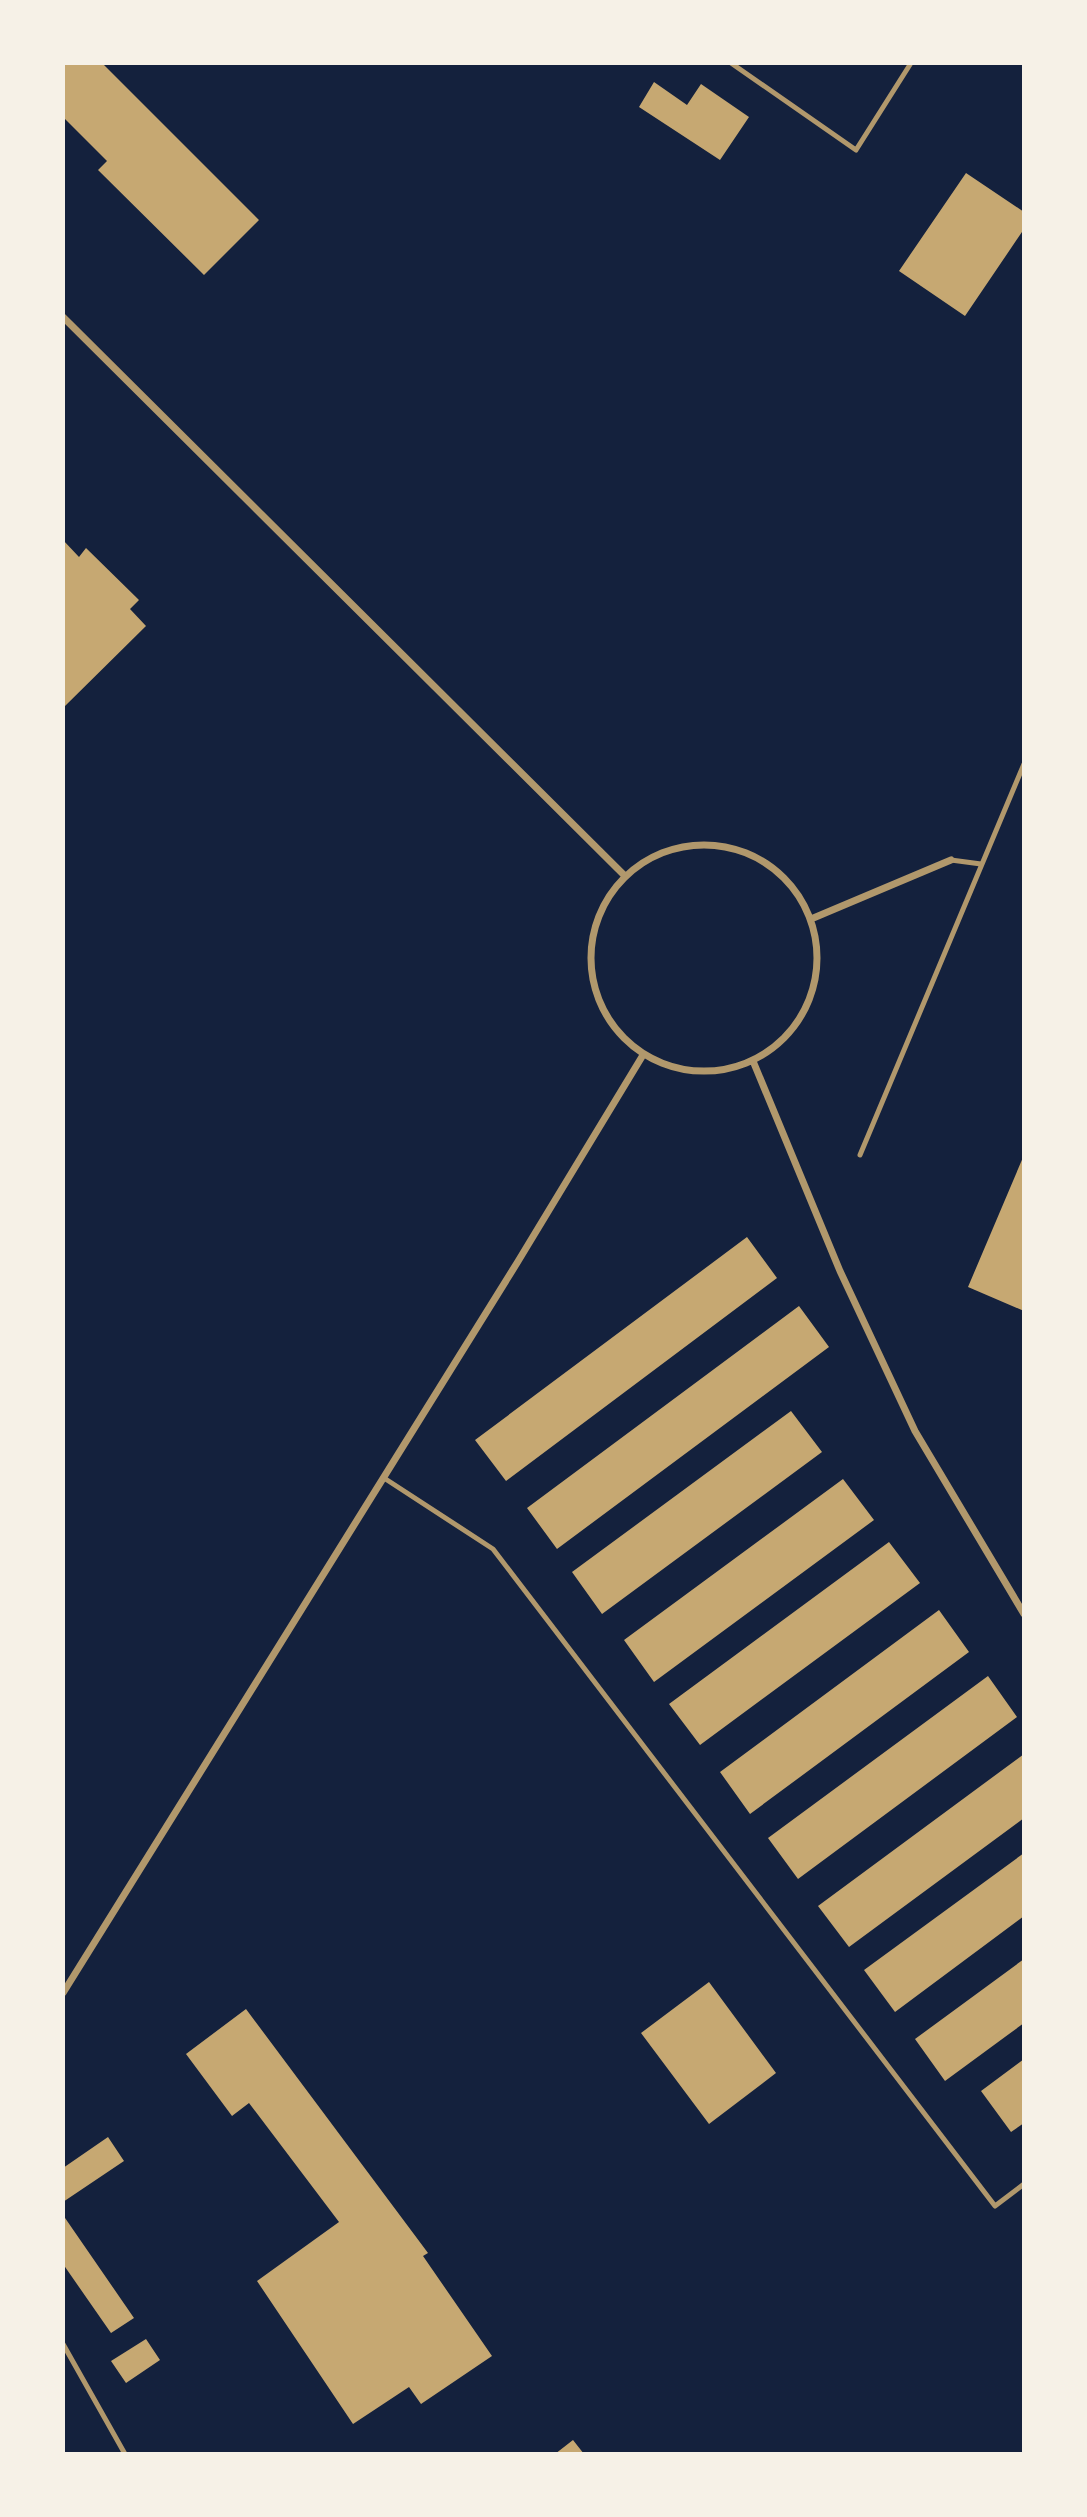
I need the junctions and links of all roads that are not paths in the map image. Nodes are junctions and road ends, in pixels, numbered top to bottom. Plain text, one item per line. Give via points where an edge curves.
1 (731, 63) edge
2 (911, 63) edge
3 (63, 317) edge
4 (1024, 764) edge
5 (951, 860) joint
6 (981, 864) junction
7 (625, 876) junction
8 (811, 919) junction
9 (643, 1055) junction
10 (753, 1061) junction
11 (860, 1155) dead end
12 (384, 1478) junction
13 (1024, 1614) edge
14 (63, 1993) edge
15 (1024, 2184) edge
16 (63, 2344) edge
17 (125, 2454) edge

1 - 2 lane via 856,150
3 - 7 street
4 - 6 lane
5 - 6 lane
5 - 8 street
6 - 11 lane
7 - 8 street via 656,854 680,847 730,846 765,861 793,886
7 - 9 street via 603,903 592,936 590,970 599,1004 617,1033
8 - 10 street via 818,951 815,985 802,1016 780,1042
9 - 10 street via 678,1070 716,1072
9 - 12 street
10 - 13 street via 840,1271 915,1431
12 - 14 street
12 - 15 lane via 492,1549 995,2206
16 - 17 lane

